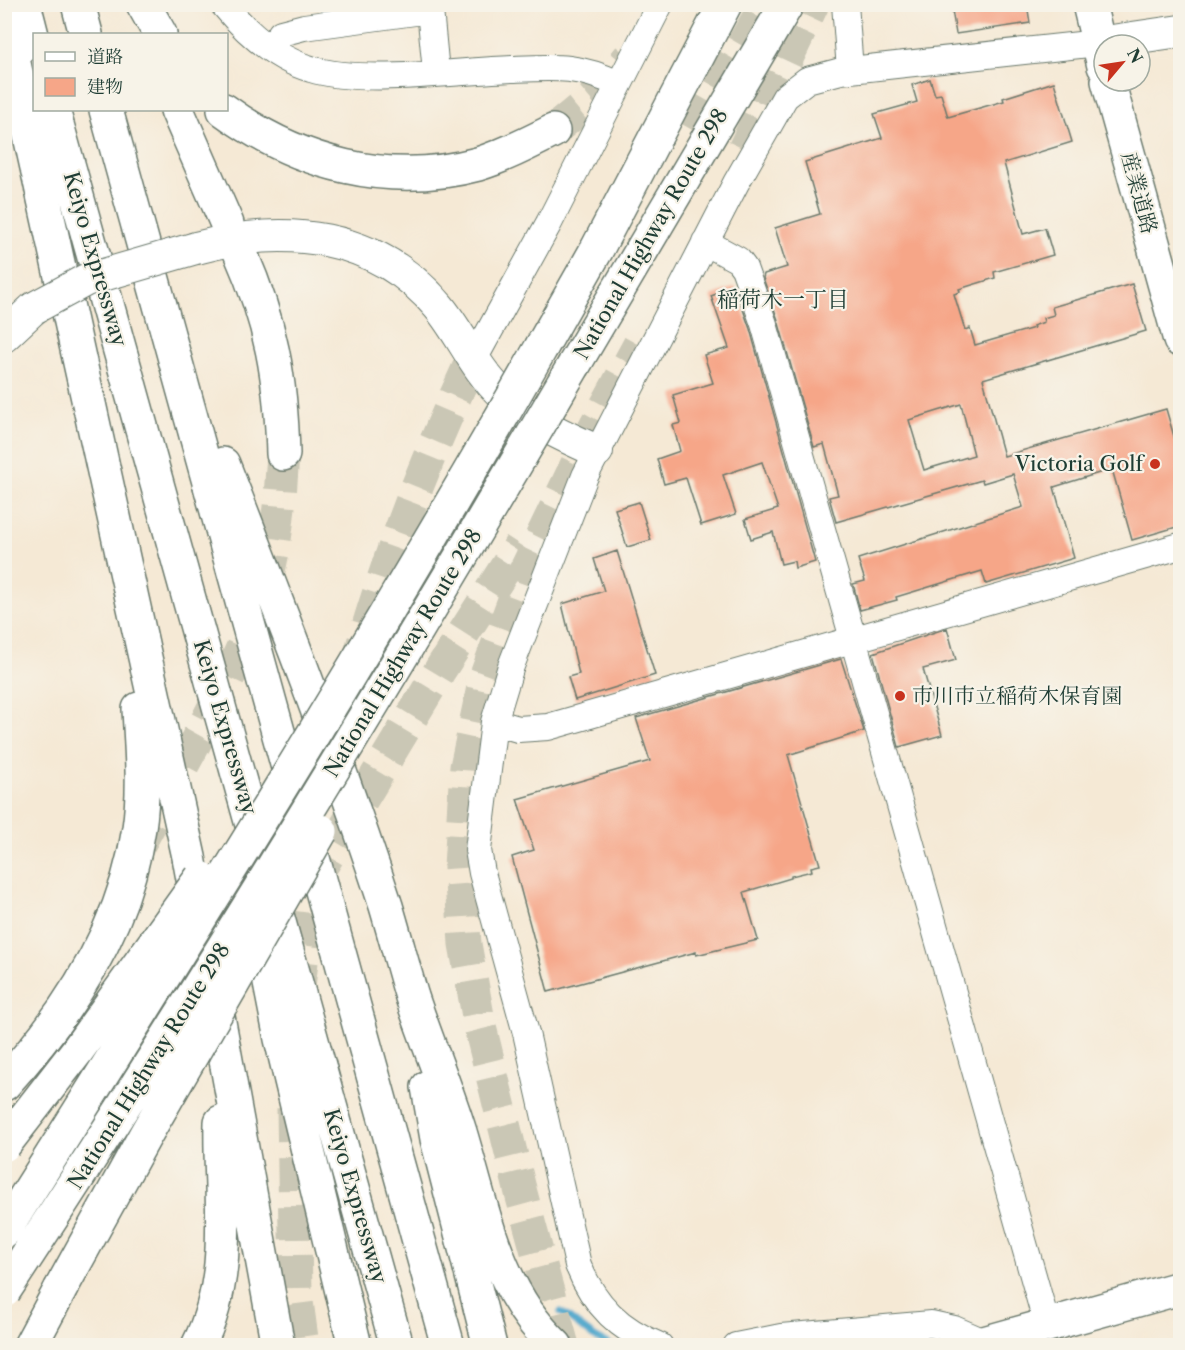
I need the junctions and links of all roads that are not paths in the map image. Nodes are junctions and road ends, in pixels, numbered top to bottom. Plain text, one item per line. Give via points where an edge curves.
1 (24, 4) edge
2 (78, 4) edge
3 (137, 4) edge
4 (143, 4) edge
5 (660, 4) edge
6 (725, 4) edge
7 (787, 4) edge
8 (844, 4) edge
9 (1089, 4) edge
10 (237, 10) edge
11 (4, 18) edge
12 (1180, 31) edge
13 (86, 33) edge
14 (147, 33) edge
15 (159, 33) edge
16 (1096, 33) edge
17 (33, 39) edge
18 (1152, 39) edge
19 (271, 49) junction
20 (1092, 55) edge
21 (850, 70) junction
22 (436, 72) junction
23 (619, 84) junction
24 (1111, 93) edge
25 (53, 111) edge
26 (106, 111) edge
27 (177, 111) edge
28 (226, 111) edge
29 (553, 131) tunnel mouth
30 (705, 242) junction
31 (155, 292) junction
32 (4, 336) edge
33 (1180, 340) edge
34 (473, 361) junction
35 (597, 452) junction
36 (283, 454) tunnel mouth
37 (480, 454) junction
38 (114, 524) junction
39 (1180, 546) edge
40 (416, 632) junction
41 (852, 639) junction
42 (210, 674) junction
43 (494, 722) junction
44 (412, 996) junction
45 (222, 1042) junction
46 (4, 1084) edge
47 (4, 1145) edge
48 (4, 1231) edge
49 (1180, 1288) edge
50 (4, 1291) edge
51 (1032, 1333) edge
52 (979, 1344) edge
53 (30, 1346) edge
54 (198, 1346) edge
55 (278, 1346) edge
56 (355, 1346) edge
57 (397, 1346) edge
58 (448, 1346) edge
59 (490, 1346) edge
60 (556, 1346) edge
61 (660, 1346) edge
62 (736, 1346) edge

1 - 17 main road
2 - 13 main road
3 - 14 main road
4 - 15 main road
5 - 23 street
6 - 37 main road, National Highway Route 298, bridge via 597,249
7 - 40 main road, National Highway Route 298, bridge
8 - 21 street
9 - 16 main road
10 - 19 street
11 - 38 main road
12 - 18 street
19 - 22 street via 302,66 334,73
19 - 22 street via 281,33 304,27 430,10
20 - 21 street
21 - 30 street via 818,75 785,96
22 - 23 street via 568,67 594,72
23 - 34 street
24 - 33 main road, 産業道路
25 - 42 main road, Keiyo Expressway
26 - 31 main road
27 - 36 main road via 254,285 278,371
28 - 29 main road via 279,145 316,159 398,174 441,172 480,163
30 - 35 street
30 - 41 street via 738,260 749,279
31 - 44 main road via 347,792
31 - 58 main road
32 - 34 street, bridge via 34,308 86,280 247,236 316,236 361,251 395,269 438,306
34 - 35 street via 520,410
35 - 43 street via 511,666
37 - 47 main road, bridge via 366,612 230,837 78,1051
37 - 48 main road, National Highway Route 298, bridge via 192,932
38 - 45 main road via 189,857
38 - 46 main road via 137,690 143,767 139,830 117,908 89,969 59,1020
39 - 41 street
40 - 50 main road, National Highway Route 298, bridge via 131,1098
40 - 53 main road, bridge via 321,832 146,1134
41 - 43 street via 548,727 518,729
41 - 51 street
42 - 56 main road via 281,1039
42 - 57 main road, Keiyo Expressway
43 - 61 street via 478,850 526,1033 578,1265 586,1286 605,1311
44 - 59 main road via 437,1139
44 - 60 main road via 502,1269 536,1326
45 - 54 main road via 222,1272 216,1302
45 - 55 main road
49 - 51 main road
51 - 52 main road
52 - 62 street via 954,1329 931,1324 781,1337

